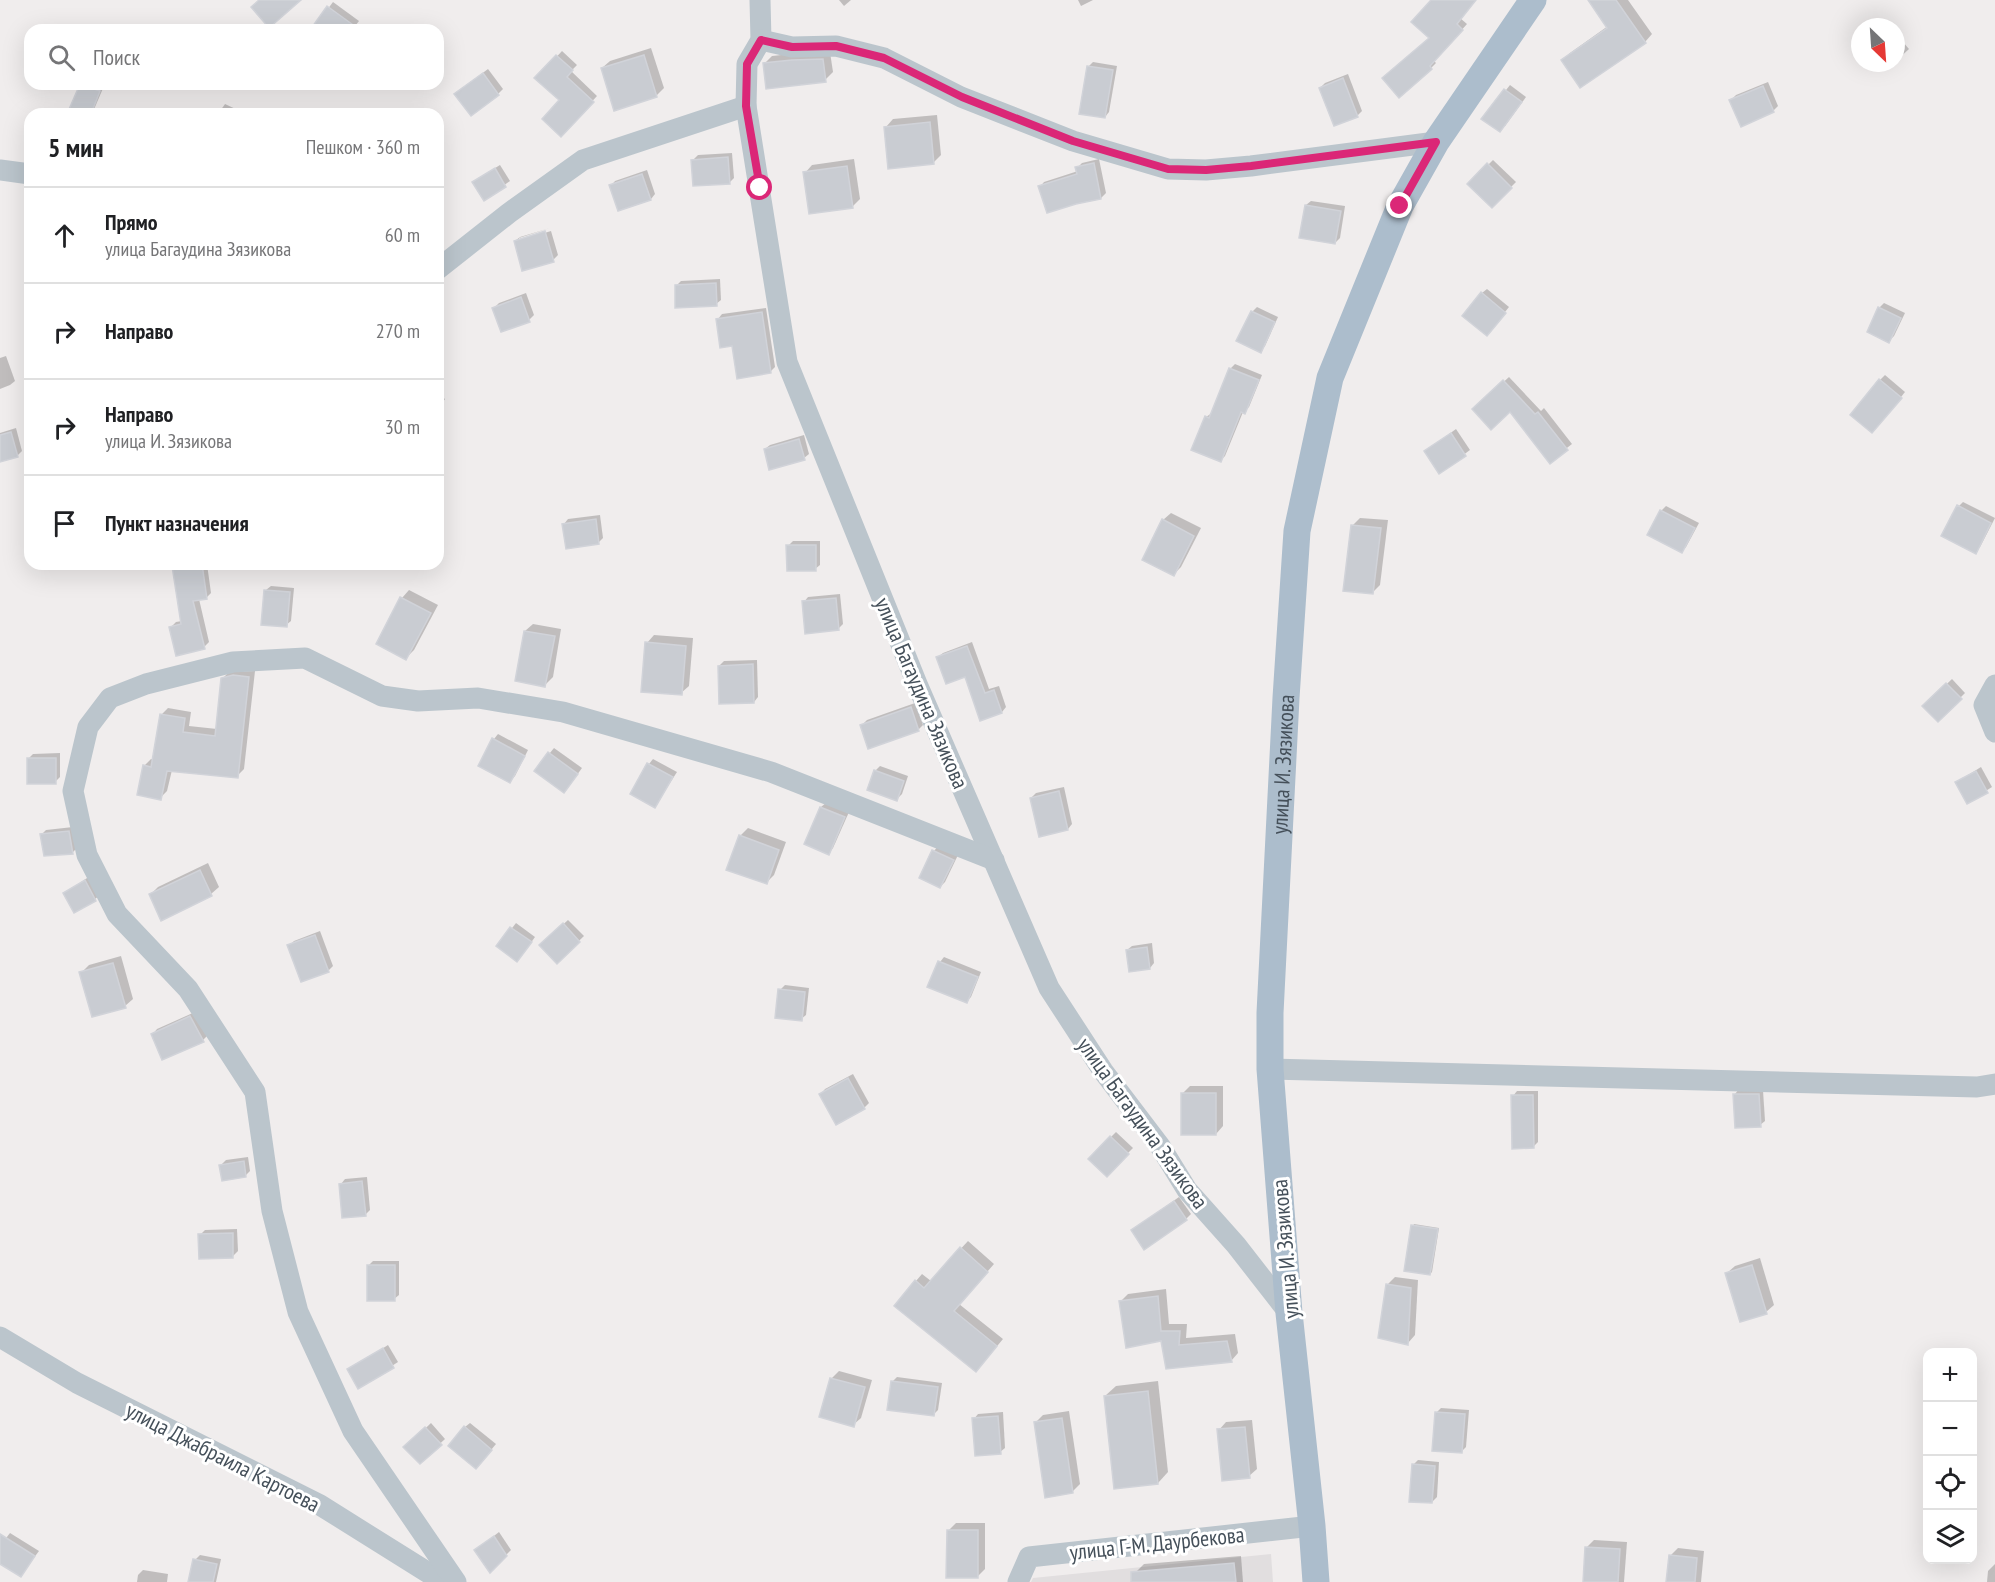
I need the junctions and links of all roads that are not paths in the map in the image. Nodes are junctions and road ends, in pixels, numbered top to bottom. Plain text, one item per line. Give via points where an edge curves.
1 (760, 0) edge
2 (1533, 0) edge
3 (761, 40) junction
4 (746, 106) junction
5 (1436, 142) junction
6 (0, 170) edge
7 (24, 173) edge
8 (444, 264) edge
9 (1995, 685) edge
10 (1995, 732) edge
11 (994, 860) junction
12 (1270, 1069) junction
13 (1995, 1084) edge
14 (1289, 1313) junction
15 (0, 1336) edge
16 (1312, 1526) junction
17 (443, 1582) edge
18 (456, 1582) edge
19 (1018, 1582) edge
20 (1316, 1582) edge

1 - 3 street, улица Багаудина Зязикова
2 - 5 main road, улица И. Зязикова
3 - 4 street, улица Багаудина Зязикова via 747,64
3 - 5 street via 792,47 836,46 884,58 962,97 1073,141 1168,169 1251,166
4 - 8 street via 583,160
4 - 11 street, улица Багаудина Зязикова via 787,362 917,684
5 - 12 main road, улица И. Зязикова via 1400,206 1330,378 1297,531 1283,745
6 - 7 street
9 - 10 street via 1984,705
11 - 14 street, улица Багаудина Зязикова via 1049,988 1103,1071 1160,1146 1187,1190
11 - 18 street via 771,772 563,712 478,698 418,701 382,696 305,658 233,662 146,684 110,698 88,727 73,791 87,855 117,914 188,989 255,1092 272,1211 298,1312 353,1431
12 - 13 street via 1977,1087
12 - 14 main road, улица И. Зязикова
14 - 16 main road, улица И. Зязикова
15 - 17 street, улица Джабраила Картоева via 77,1383 320,1505
16 - 19 street, улица Г-М. Даурбекова via 1029,1557
16 - 20 main road, улица И. Зязикова

